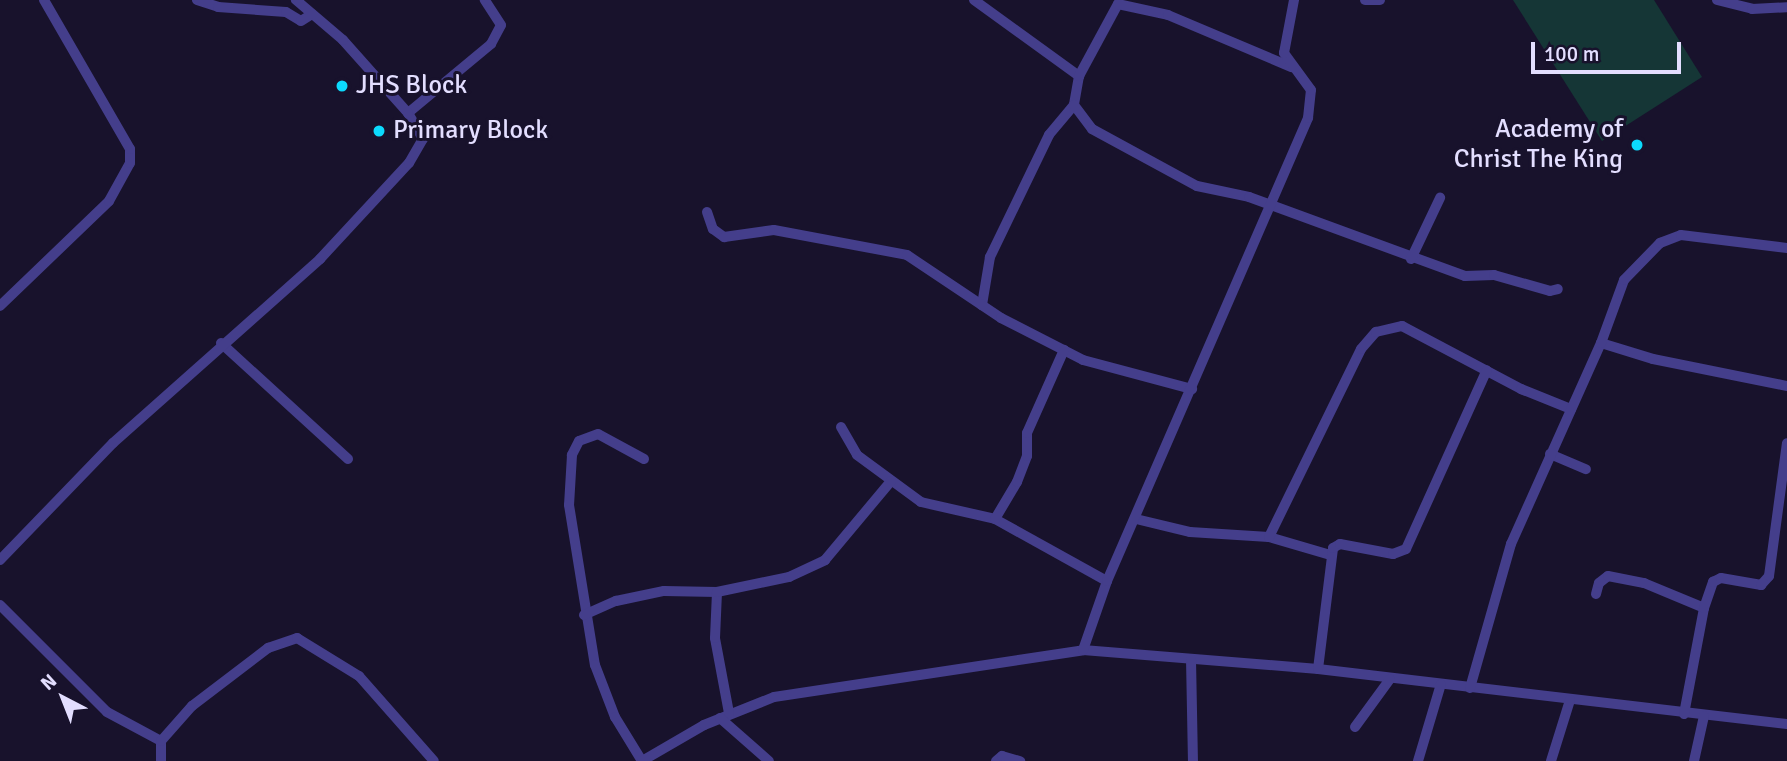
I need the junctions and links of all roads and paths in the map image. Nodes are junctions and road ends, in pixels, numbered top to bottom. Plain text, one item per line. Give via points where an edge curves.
1 (44, 0) edge
2 (197, 0) edge
3 (296, 0) edge
4 (485, 0) edge
5 (974, 0) edge
6 (1294, 0) edge
7 (1365, 0) edge
8 (1380, 0) edge
9 (1717, 0) edge
10 (1787, 7) edge
11 (312, 14) junction
12 (1291, 67) junction
13 (1079, 76) junction
14 (1074, 105) junction
15 (408, 113) junction
16 (1440, 198) dead end
17 (1271, 209) junction
18 (707, 212) dead end
19 (1787, 248) edge
20 (1411, 260) junction
21 (1558, 289) dead end
22 (982, 305) junction
23 (0, 306) edge
24 (221, 343) junction
25 (1601, 343) junction
26 (1064, 350) junction
27 (1487, 370) junction
28 (1787, 386) edge
29 (1192, 388) junction
30 (1571, 409) junction
31 (841, 427) dead end
32 (1787, 443) edge
33 (1550, 454) junction
34 (348, 459) dead end
35 (644, 459) dead end
36 (1586, 469) dead end
37 (891, 481) junction
38 (995, 519) junction
39 (1136, 519) junction
40 (1269, 537) junction
41 (1330, 555) junction
42 (0, 560) edge
43 (1107, 581) junction
44 (717, 592) junction
45 (1596, 594) dead end
46 (0, 605) edge
47 (1704, 608) junction
48 (584, 615) junction
49 (1083, 650) junction
50 (1191, 659) junction
51 (1318, 669) junction
52 (1390, 679) junction
53 (1441, 684) junction
54 (1470, 688) junction
55 (1570, 700) junction
56 (1684, 714) junction
57 (725, 715) junction
58 (1704, 716) junction
59 (1787, 724) edge
60 (1354, 727) dead end
61 (161, 741) junction
62 (161, 761) edge
63 (434, 761) edge
64 (642, 761) edge
65 (769, 761) edge
66 (996, 761) edge
67 (1020, 761) edge
68 (1193, 761) edge
69 (1418, 761) edge
70 (1551, 761) edge
71 (1694, 761) edge

1 - 23 street via 130,149 130,163 109,201
2 - 11 street via 218,7 286,12 301,21
3 - 11 street
4 - 15 street via 500,25 491,44
5 - 13 street
6 - 12 street via 1284,35 1284,53
7 - 8 street
9 - 10 street via 1752,9
11 - 15 street via 343,40
12 - 13 street via 1168,15 1118,4
12 - 17 street via 1311,90 1312,100
13 - 14 street
14 - 17 street via 1092,129 1196,187 1249,197
14 - 22 street via 1049,135 990,257
15 - 24 street via 423,139 409,163 320,259
16 - 20 street
17 - 20 street
17 - 29 street
18 - 22 street via 713,229 724,237 775,230 906,255
19 - 25 street via 1681,235 1660,243 1624,280
20 - 21 street via 1465,276 1494,275 1550,291
22 - 26 street
24 - 34 street
24 - 42 street via 113,443
25 - 28 street via 1653,359
25 - 30 street
26 - 29 street via 1083,360
26 - 38 street via 1027,433 1027,456 1017,482
27 - 30 street
27 - 40 street via 1402,326 1376,332 1362,349
27 - 41 street via 1406,549 1392,554 1340,544
29 - 39 street
30 - 33 street
31 - 37 street via 857,455
32 - 47 street via 1769,576 1761,585 1721,578 1713,582
33 - 36 street
33 - 54 street via 1511,544
35 - 48 street via 598,434 579,441 572,455 569,505
37 - 38 street via 921,502
37 - 44 street via 825,560 789,577
38 - 43 street
39 - 40 street via 1190,532
39 - 43 street
40 - 41 street
41 - 51 street
43 - 49 street
44 - 48 street via 664,591 615,601
44 - 57 street via 715,638
45 - 47 street via 1608,576 1644,583
46 - 61 street via 107,712
47 - 56 street
48 - 64 street via 595,665 615,717
49 - 50 street
49 - 57 street via 774,697
50 - 51 street
50 - 68 street
51 - 52 street
52 - 53 street
52 - 60 street
53 - 54 street
53 - 69 street
54 - 55 street
55 - 56 street
55 - 70 street
56 - 58 street
57 - 64 street
57 - 65 street
58 - 59 street
58 - 71 street
61 - 62 street
61 - 63 street via 192,706 237,669 268,648 297,638 359,676
66 - 67 street via 1002,756

